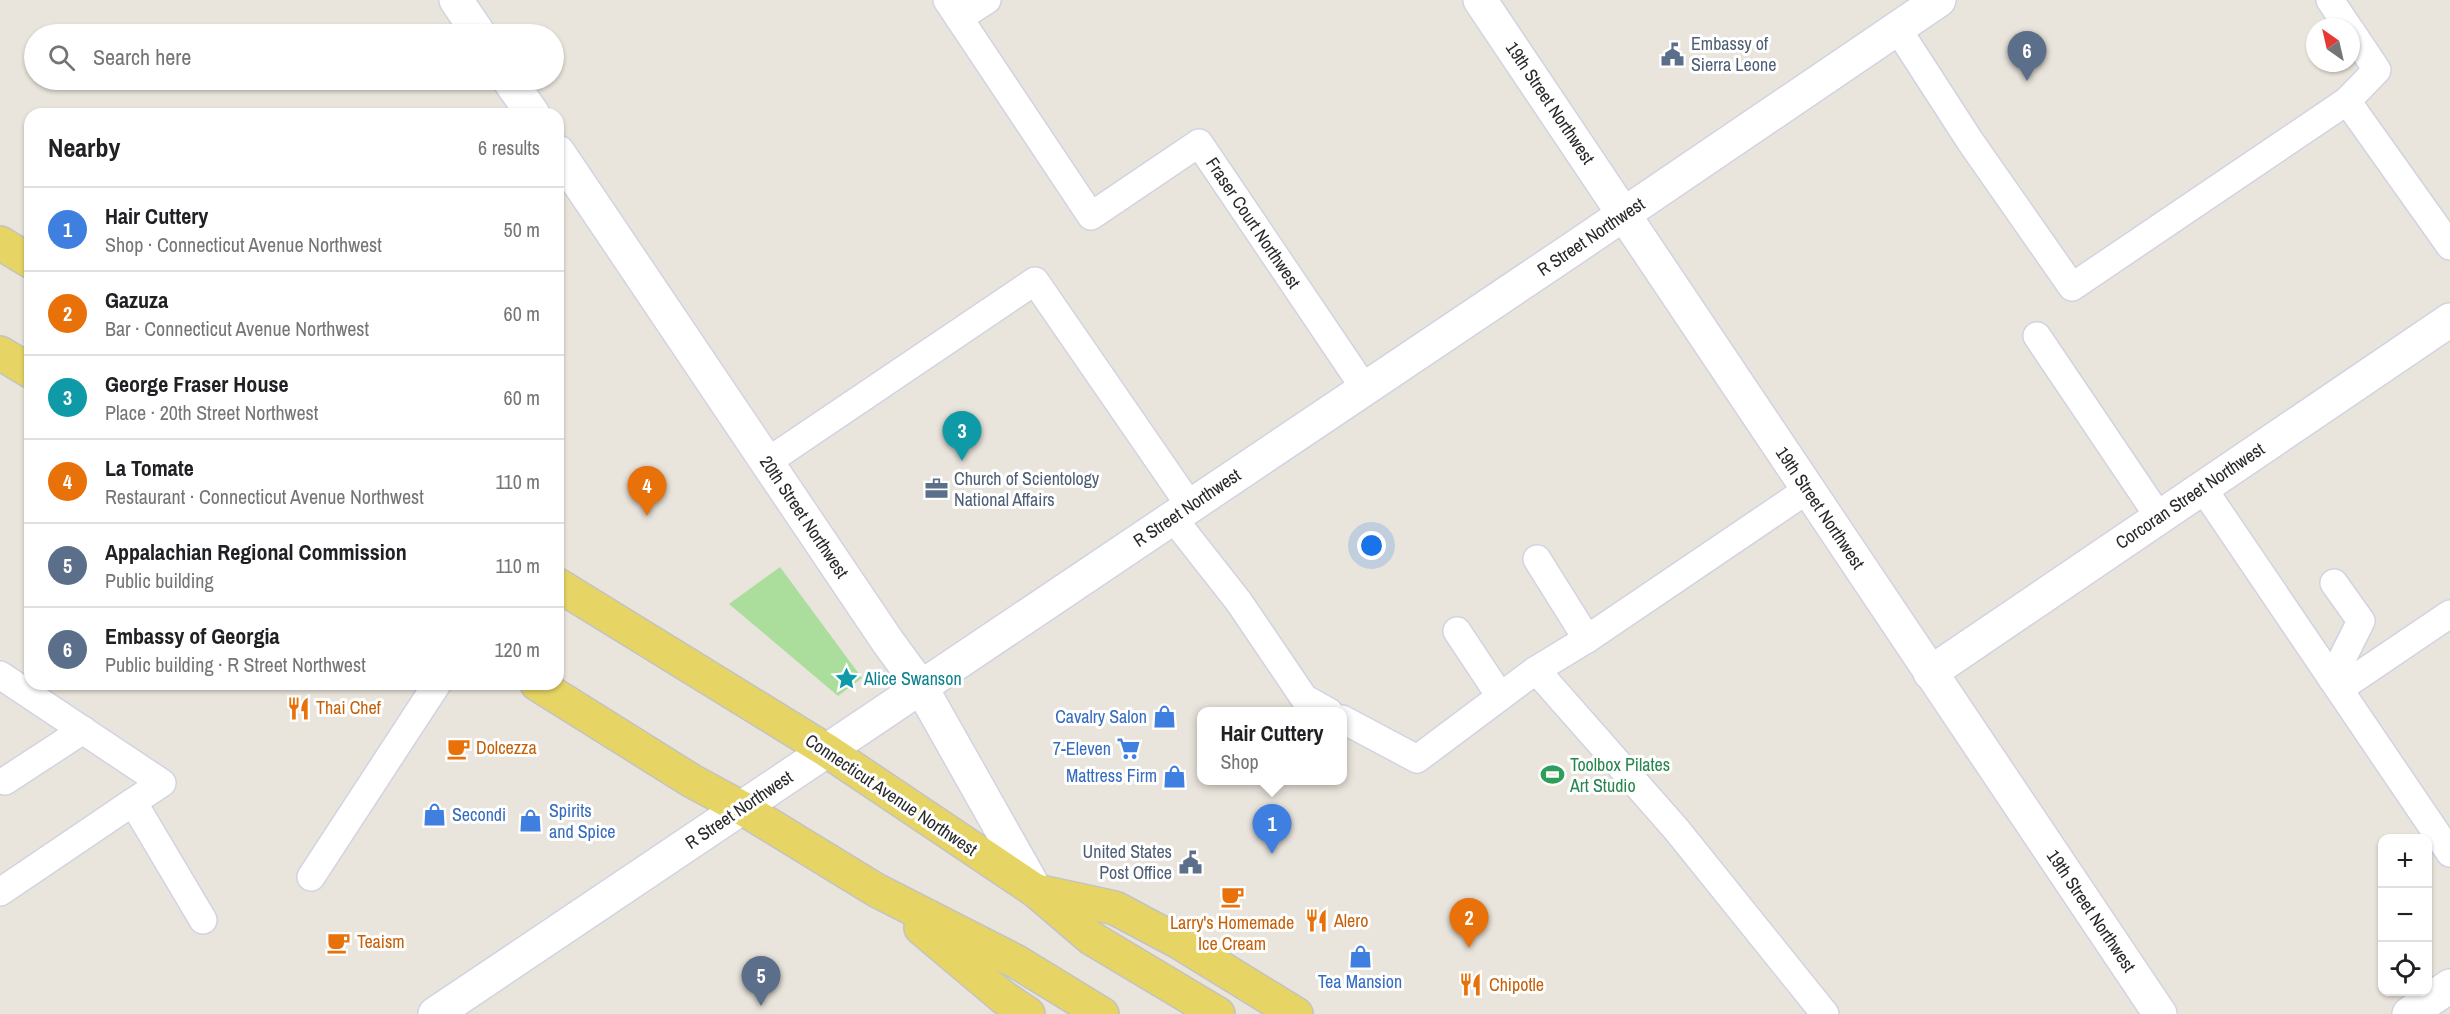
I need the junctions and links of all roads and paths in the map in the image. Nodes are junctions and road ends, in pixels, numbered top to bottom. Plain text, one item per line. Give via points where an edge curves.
1 (456, 0) edge
2 (987, 0) edge
3 (1480, 0) edge
4 (1939, 0) edge
5 (2330, 0) edge
6 (953, 9) edge
7 (2342, 18) edge
8 (472, 24) edge
9 (1897, 28) junction
10 (2360, 44) edge
11 (516, 90) edge
12 (2347, 101) junction
13 (528, 108) edge
14 (564, 161) edge
15 (1624, 214) junction
16 (0, 243) edge
17 (2450, 246) edge
18 (24, 257) edge
19 (2450, 320) edge
20 (2037, 336) dead end
21 (0, 353) edge
22 (24, 367) edge
23 (1365, 389) junction
24 (767, 462) junction
25 (2202, 487) junction
26 (1808, 490) junction
27 (1181, 512) junction
28 (2159, 517) junction
29 (1537, 559) dead end
30 (2334, 583) dead end
31 (564, 589) edge
32 (2450, 614) edge
33 (1457, 631) dead end
34 (1587, 639) junction
35 (1536, 670) junction
36 (1930, 673) junction
37 (0, 675) edge
38 (2336, 684) junction
39 (921, 687) junction
40 (433, 690) edge
41 (547, 690) edge
42 (1500, 696) junction
43 (1321, 707) edge
44 (1347, 722) edge
45 (83, 730) junction
46 (826, 750) junction
47 (5, 781) dead end
48 (133, 802) junction
49 (742, 808) junction
50 (2450, 853) edge
51 (311, 877) dead end
52 (876, 890) junction
53 (1036, 891) junction
54 (0, 892) edge
55 (203, 920) dead end
56 (2450, 986) edge
57 (435, 1014) edge
58 (1028, 1014) edge
59 (1102, 1014) edge
60 (1218, 1014) edge
61 (1296, 1014) edge
62 (1825, 1014) edge
63 (2160, 1014) edge
64 (2409, 1014) edge

1 - 8 street
2 - 6 lane
3 - 15 street, 19th Street Northwest
4 - 9 street, R Street Northwest
5 - 7 lane
6 - 23 lane, Fraser Court Northwest via 1091,216 1199,143
9 - 12 lane via 2072,287
9 - 15 street, R Street Northwest
10 - 12 lane via 2377,70
11 - 13 street
12 - 17 lane
14 - 24 street, 20th Street Northwest
15 - 23 street, R Street Northwest
15 - 26 street, 19th Street Northwest
16 - 18 main road
19 - 25 street, Corcoran Street Northwest
20 - 28 lane
21 - 22 main road
23 - 27 street, R Street Northwest
24 - 27 lane via 1035,281
24 - 39 street, 20th Street Northwest
25 - 28 street, Corcoran Street Northwest
25 - 38 lane
26 - 34 lane
26 - 36 street, 19th Street Northwest
27 - 39 street, R Street Northwest
27 - 43 lane via 1304,698
28 - 36 street, Corcoran Street Northwest
29 - 34 lane
30 - 38 lane via 2361,621
31 - 46 main road, Connecticut Avenue Northwest
32 - 38 lane
33 - 42 lane
34 - 35 lane
35 - 42 lane
35 - 62 lane via 1676,829
36 - 63 street, 19th Street Northwest
37 - 45 lane
38 - 50 lane
39 - 46 street, R Street Northwest
39 - 53 street, 20th Street Northwest
40 - 51 lane
41 - 49 main road
42 - 44 lane via 1417,759
45 - 47 lane
45 - 48 lane via 162,783
46 - 49 street, R Street Northwest
46 - 53 main road, Connecticut Avenue Northwest
48 - 54 lane
48 - 55 lane
49 - 52 main road
49 - 57 street, R Street Northwest
52 - 58 main road
52 - 59 main road via 1017,962
53 - 60 main road, Connecticut Avenue Northwest via 1091,938
53 - 61 main road via 1115,909 1177,941
56 - 64 street

